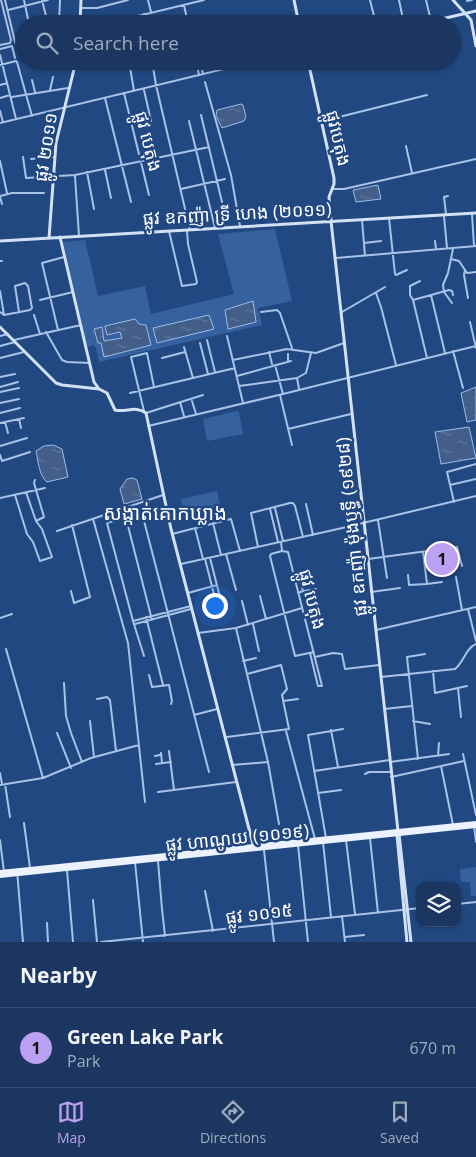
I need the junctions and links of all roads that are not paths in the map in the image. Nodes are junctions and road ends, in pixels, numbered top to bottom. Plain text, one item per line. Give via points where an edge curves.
1 (1, 0) edge
2 (5, 0) edge
3 (24, 0) edge
4 (48, 0) edge
5 (60, 0) edge
6 (81, 0) edge
7 (128, 0) edge
8 (148, 0) edge
9 (204, 0) edge
10 (294, 0) edge
11 (370, 0) edge
12 (398, 0) edge
13 (426, 0) edge
14 (453, 0) edge
15 (472, 0) edge
16 (43, 1) edge
17 (467, 1) edge
18 (184, 5) junction
19 (25, 6) junction
20 (81, 8) junction
21 (8, 10) junction
22 (476, 10) edge
23 (0, 12) edge
24 (4, 12) junction
25 (151, 13) junction
26 (465, 13) junction
27 (144, 14) joint
28 (27, 15) edge
29 (46, 15) edge
30 (59, 15) edge
31 (81, 15) edge
32 (140, 15) edge
33 (186, 15) edge
34 (297, 15) edge
35 (374, 15) edge
36 (402, 15) edge
37 (430, 15) edge
38 (456, 15) edge
39 (15, 40) edge
40 (476, 46) edge
41 (0, 47) edge
42 (0, 55) edge
43 (15, 58) dead end
44 (15, 62) edge
45 (1, 65) edge
46 (20, 70) edge
47 (74, 70) edge
48 (130, 70) edge
49 (154, 70) edge
50 (200, 70) edge
51 (219, 70) edge
52 (310, 70) edge
53 (201, 74) junction
54 (53, 77) dead end
55 (32, 80) dead end
56 (205, 82) dead end
57 (7, 83) junction
58 (0, 84) edge
59 (156, 85) junction
60 (71, 87) junction
61 (144, 89) junction
62 (50, 90) junction
63 (134, 91) junction
64 (35, 92) junction
65 (124, 93) junction
66 (27, 94) junction
67 (427, 95) dead end
68 (10, 96) junction
69 (0, 98) edge
70 (105, 98) junction
71 (65, 107) junction
72 (0, 111) edge
73 (201, 115) dead end
74 (32, 116) junction
75 (16, 119) junction
76 (151, 121) dead end
77 (189, 121) dead end
78 (321, 121) junction
79 (1, 123) edge
80 (406, 146) dead end
81 (209, 147) junction
82 (196, 150) junction
83 (173, 155) junction
84 (23, 157) dead end
85 (54, 158) junction
86 (31, 159) dead end
87 (476, 159) edge
88 (0, 161) edge
89 (141, 162) junction
90 (123, 166) junction
91 (105, 170) junction
92 (87, 172) junction
93 (412, 174) junction
94 (75, 175) junction
95 (53, 177) junction
96 (225, 179) dead end
97 (5, 181) junction
98 (217, 181) junction
99 (0, 182) edge
100 (204, 184) junction
101 (181, 189) junction
102 (332, 189) junction
103 (44, 193) dead end
104 (8, 194) junction
105 (149, 195) dead end
106 (0, 196) edge
107 (448, 196) dead end
108 (111, 198) dead end
109 (131, 202) dead end
110 (222, 202) dead end
111 (2, 204) dead end
112 (94, 209) dead end
113 (474, 213) edge
114 (445, 214) junction
115 (389, 217) junction
116 (362, 219) junction
117 (331, 221) junction
118 (240, 226) junction
119 (215, 228) junction
120 (189, 230) junction
121 (169, 231) junction
122 (78, 236) junction
123 (60, 237) junction
124 (49, 238) junction
125 (0, 241) edge
126 (381, 241) dead end
127 (435, 241) dead end
128 (364, 243) junction
129 (475, 246) edge
130 (447, 248) junction
131 (453, 248) junction
132 (436, 249) junction
133 (392, 253) junction
134 (65, 256) junction
135 (365, 256) junction
136 (336, 258) junction
137 (451, 259) junction
138 (407, 270) dead end
139 (465, 270) junction
140 (476, 272) edge
141 (420, 281) dead end
142 (385, 287) dead end
143 (0, 291) edge
144 (73, 292) junction
145 (444, 292) junction
146 (376, 293) junction
147 (453, 295) dead end
148 (431, 296) junction
149 (50, 298) junction
150 (468, 298) dead end
151 (40, 300) dead end
152 (413, 300) junction
153 (452, 303) dead end
154 (1, 306) edge
155 (0, 312) edge
156 (19, 312) junction
157 (261, 312) dead end
158 (341, 312) junction
159 (34, 314) dead end
160 (4, 315) junction
161 (470, 322) dead end
162 (81, 324) junction
163 (0, 327) edge
164 (58, 330) junction
165 (46, 332) junction
166 (8, 334) junction
167 (40, 334) junction
168 (0, 336) edge
169 (227, 336) dead end
170 (207, 340) dead end
171 (15, 341) junction
172 (200, 342) dead end
173 (345, 343) junction
174 (0, 346) edge
175 (184, 346) dead end
176 (476, 347) edge
177 (292, 348) junction
178 (453, 351) junction
179 (26, 352) junction
180 (185, 352) junction
181 (269, 352) junction
182 (311, 353) junction
183 (444, 353) junction
184 (288, 354) dead end
185 (0, 358) edge
186 (162, 358) dead end
187 (427, 358) junction
188 (233, 360) junction
189 (90, 363) junction
190 (274, 365) junction
191 (396, 365) junction
192 (235, 368) junction
193 (215, 372) junction
194 (15, 374) dead end
195 (208, 374) junction
196 (237, 376) junction
197 (0, 377) edge
198 (193, 378) junction
199 (297, 378) junction
200 (348, 378) junction
201 (279, 380) junction
202 (18, 382) dead end
203 (239, 386) junction
204 (0, 387) edge
205 (154, 387) junction
206 (19, 388) dead end
207 (463, 388) dead end
208 (99, 389) junction
209 (300, 390) junction
210 (139, 391) junction
211 (0, 392) edge
212 (130, 393) dead end
213 (203, 395) dead end
214 (281, 395) junction
215 (19, 398) dead end
216 (180, 402) junction
217 (192, 402) dead end
218 (0, 403) edge
219 (243, 403) junction
220 (20, 408) dead end
221 (145, 412) junction
222 (0, 413) edge
223 (196, 414) junction
224 (352, 414) junction
225 (184, 417) junction
226 (24, 418) dead end
227 (19, 419) junction
228 (5, 422) junction
229 (0, 423) edge
230 (148, 426) junction
231 (21, 428) dead end
232 (288, 429) junction
233 (8, 433) dead end
234 (26, 438) dead end
235 (292, 444) dead end
236 (0, 446) edge
237 (30, 452) dead end
238 (0, 456) edge
239 (476, 464) edge
240 (476, 479) edge
241 (35, 480) dead end
242 (450, 485) junction
243 (45, 488) dead end
244 (36, 490) junction
245 (26, 492) junction
246 (15, 495) junction
247 (163, 495) junction
248 (476, 496) edge
249 (0, 498) edge
250 (454, 502) junction
251 (306, 504) dead end
252 (166, 507) junction
253 (275, 508) junction
254 (270, 509) junction
255 (142, 512) junction
256 (126, 517) junction
257 (93, 519) junction
258 (378, 520) junction
259 (36, 522) junction
260 (213, 523) junction
261 (364, 523) junction
262 (72, 525) junction
263 (195, 528) junction
264 (57, 531) dead end
265 (172, 534) junction
266 (313, 535) junction
267 (303, 537) junction
268 (280, 542) junction
269 (258, 547) junction
270 (240, 551) junction
271 (282, 551) junction
272 (423, 552) junction
273 (226, 554) junction
274 (221, 555) junction
275 (384, 557) junction
276 (210, 558) junction
277 (204, 559) junction
278 (368, 559) junction
279 (180, 564) junction
280 (462, 566) dead end
281 (408, 574) dead end
282 (456, 577) dead end
283 (387, 578) dead end
284 (300, 581) dead end
285 (442, 582) dead end
286 (426, 584) junction
287 (217, 585) junction
288 (212, 586) junction
289 (400, 588) dead end
290 (316, 589) dead end
291 (236, 590) dead end
292 (303, 591) junction
293 (71, 592) dead end
294 (188, 592) junction
295 (372, 592) junction
296 (298, 593) junction
297 (260, 596) dead end
298 (242, 601) dead end
299 (192, 607) junction
300 (476, 607) edge
301 (302, 608) junction
302 (468, 609) junction
303 (462, 610) junction
304 (168, 612) junction
305 (284, 613) junction
306 (12, 614) dead end
307 (169, 615) junction
308 (151, 616) junction
309 (146, 617) junction
310 (0, 618) edge
311 (266, 619) junction
312 (152, 620) junction
313 (133, 621) junction
314 (147, 621) junction
315 (252, 623) junction
316 (135, 624) junction
317 (248, 624) junction
318 (236, 628) junction
319 (376, 630) junction
320 (198, 632) junction
321 (476, 642) edge
322 (6, 649) dead end
323 (259, 651) dead end
324 (314, 652) junction
325 (310, 653) junction
326 (425, 654) dead end
327 (144, 656) dead end
328 (315, 657) junction
329 (256, 658) dead end
330 (243, 661) junction
331 (379, 665) junction
332 (433, 671) junction
333 (246, 674) junction
334 (408, 674) junction
335 (149, 675) dead end
336 (381, 677) junction
337 (64, 682) dead end
338 (163, 685) junction
339 (468, 686) dead end
340 (458, 688) junction
341 (97, 699) dead end
342 (298, 699) dead end
343 (283, 701) junction
344 (170, 704) dead end
345 (412, 706) junction
346 (217, 709) junction
347 (384, 709) junction
348 (194, 715) junction
349 (461, 717) dead end
350 (90, 721) dead end
351 (413, 721) junction
352 (430, 724) dead end
353 (343, 729) dead end
354 (286, 730) junction
355 (331, 730) junction
356 (57, 732) dead end
357 (261, 733) junction
358 (224, 738) junction
359 (439, 743) dead end
360 (139, 746) junction
361 (116, 751) junction
362 (169, 751) dead end
363 (449, 754) dead end
364 (463, 754) dead end
365 (155, 756) dead end
366 (438, 756) junction
367 (94, 757) junction
368 (418, 759) junction
369 (390, 761) junction
370 (464, 761) junction
371 (82, 762) junction
372 (170, 762) junction
373 (268, 762) junction
374 (162, 763) junction
375 (156, 764) dead end
376 (232, 765) junction
377 (441, 766) junction
378 (338, 767) junction
379 (70, 768) junction
380 (314, 771) junction
381 (209, 772) dead end
382 (391, 772) junction
383 (0, 773) edge
384 (365, 774) dead end
385 (391, 777) junction
386 (43, 778) junction
387 (236, 782) junction
388 (2, 784) edge
389 (174, 790) junction
390 (341, 790) dead end
391 (158, 792) dead end
392 (318, 793) junction
393 (145, 802) dead end
394 (476, 815) edge
395 (10, 817) dead end
396 (24, 823) dead end
397 (279, 824) dead end
398 (475, 825) edge
399 (453, 827) junction
400 (398, 834) junction
401 (370, 838) junction
402 (316, 839) junction
403 (0, 840) edge
404 (324, 840) junction
405 (346, 840) junction
406 (476, 842) edge
407 (298, 845) junction
408 (254, 848) junction
409 (264, 848) junction
410 (135, 860) junction
411 (158, 860) junction
412 (66, 869) junction
413 (31, 871) junction
414 (2, 872) edge
415 (18, 872) junction
416 (0, 876) edge
417 (205, 891) dead end
418 (93, 900) dead end
419 (476, 902) edge
420 (461, 904) edge
421 (416, 909) edge
422 (406, 910) junction
423 (378, 912) junction
424 (355, 915) junction
425 (342, 916) junction
426 (331, 917) junction
427 (306, 920) junction
428 (47, 923) dead end
429 (272, 923) junction
430 (213, 931) junction
431 (364, 935) dead end
432 (166, 936) junction
433 (345, 937) junction
434 (142, 938) junction
435 (23, 942) edge
436 (48, 942) edge
437 (73, 942) edge
438 (97, 942) edge
439 (101, 942) edge
440 (143, 942) edge
441 (274, 942) edge
442 (308, 942) edge
443 (345, 942) edge
444 (409, 942) edge

1 - 24 street
2 - 21 street
3 - 19 street
4 - 16 street
5 - 30 street
6 - 20 main road
7 - 20 street via 97,8
8 - 25 street
9 - 18 street
10 - 34 main road
11 - 35 street
12 - 36 street
13 - 37 street
14 - 26 main road
15 - 17 street
16 - 19 street
16 - 29 street
18 - 25 street
18 - 33 street
19 - 21 street
19 - 28 street
20 - 31 main road
21 - 39 street
22 - 26 main road
23 - 24 street
24 - 41 street via 11,40
25 - 27 street
26 - 38 main road
26 - 40 main road via 471,20
27 - 32 street
41 - 43 street via 12,46
42 - 45 street
44 - 45 street
45 - 57 street
46 - 66 street
47 - 60 main road, ផ្លូវ ២០១១
48 - 63 street, ផ្លូវ បេតុង
49 - 59 street
50 - 53 street
51 - 53 street
52 - 78 main road, ផ្លូវបេតុង
53 - 59 street
54 - 62 street
55 - 64 street
56 - 118 street via 231,175
57 - 58 street
57 - 68 street
59 - 61 street
59 - 83 street
60 - 62 street
60 - 71 main road, ផ្លូវ ២០១១
61 - 63 street
61 - 76 street
62 - 64 street
63 - 65 street
64 - 66 street
65 - 70 street
65 - 89 street, ផ្លូវ បេតុង
66 - 68 street
66 - 74 street
67 - 78 street
68 - 69 street
68 - 75 street
70 - 71 street
70 - 90 street
71 - 74 street
71 - 85 main road, ផ្លូវ ២០១១
72 - 79 street
73 - 81 street
74 - 75 street
75 - 79 street
77 - 82 street
78 - 102 main road, ផ្លូវបេតុង via 334,178
80 - 93 street
81 - 82 street
81 - 98 street
82 - 83 street
82 - 100 street
83 - 89 street
83 - 101 street
84 - 95 street via 26,178
85 - 86 street
85 - 95 main road, ផ្លូវ ២០១១
87 - 93 street
88 - 97 street
89 - 90 street
89 - 105 street, ផ្លូវ បេតុង
90 - 91 street
90 - 109 street
91 - 92 street
91 - 108 street
92 - 94 street
92 - 112 street
93 - 102 street
94 - 95 street
94 - 122 street
95 - 124 main road, ផ្លូវ ២០១១
96 - 98 street
97 - 99 street
97 - 104 street
98 - 100 street
98 - 110 street
100 - 101 street
100 - 119 street
101 - 120 street
102 - 117 main road, ផ្លូវបេតុង via 329,197
103 - 104 street
104 - 106 street
106 - 111 street
107 - 114 street via 444,197
113 - 114 main road, ផ្លូវ ឧកញ៉ា ទ្រី ហេង (២០១១)
113 - 129 street
114 - 115 main road, ផ្លូវ ឧកញ៉ា ទ្រី ហេង (២០១១)
114 - 130 street
115 - 116 main road, ផ្លូវ ឧកញ៉ា ទ្រី ហេង (២០១១)
115 - 133 street
116 - 117 main road, ផ្លូវ ឧកញ៉ា ទ្រី ហេង (២០១១)
116 - 128 street
117 - 118 main road, ផ្លូវ ឧកញ៉ា ទ្រី ហេង (២០១១)
117 - 136 main road, ផ្លូវ ឧកញ៉ា ម៉ុងឫទ្ធី (១៩២៨)
118 - 119 main road, ផ្លូវ ឧកញ៉ា ទ្រី ហេង (២០១១)
119 - 120 main road, ផ្លូវ ឧកញ៉ា ទ្រី ហេង (២០១១)
120 - 121 main road, ផ្លូវ ឧកញ៉ា ទ្រី ហេង (២០១១)
120 - 121 street via 188,244 197,282 182,286
121 - 122 main road, ផ្លូវ ឧកញ៉ា ទ្រី ហេង (២០១១)
122 - 123 main road, ផ្លូវ ឧកញ៉ា ទ្រី ហេង (២០១១)
123 - 124 main road, ផ្លូវ ឧកញ៉ា ទ្រី ហេង (២០១១)
123 - 134 main road
124 - 125 main road, ផ្លូវ ឧកញ៉ា ទ្រី ហេង (២០១១)
126 - 128 street
127 - 132 street
128 - 135 street
129 - 131 street
130 - 131 street
130 - 132 street
131 - 137 street
132 - 133 street
133 - 135 street
133 - 138 street via 395,275
134 - 144 main road
134 - 149 street via 42,263
135 - 136 street
136 - 158 main road, ផ្លូវ ឧកញ៉ា ម៉ុងឫទ្ធី (១៩២៨)
137 - 139 street via 460,261
137 - 145 street
139 - 140 street
139 - 150 street
141 - 152 street via 410,287
142 - 146 street
143 - 154 street
144 - 149 street
144 - 162 main road
145 - 147 street via 452,291
145 - 148 street
145 - 153 street
146 - 158 street
146 - 191 street
148 - 152 street
148 - 183 street
149 - 151 street
149 - 164 street
152 - 187 street
154 - 160 street
155 - 160 street
156 - 156 street via 32,308 25,283 15,286
156 - 160 street
157 - 177 street via 280,312
158 - 173 main road, ផ្លូវ ឧកញ៉ា ម៉ុងឫទ្ធី (១៩២៨)
159 - 167 street
161 - 176 street
162 - 164 street
162 - 189 main road
163 - 166 main road
164 - 165 street
165 - 167 street
165 - 189 street via 62,360
166 - 168 street
166 - 171 main road
167 - 171 street
169 - 188 street
170 - 193 street
171 - 174 street
171 - 179 main road
172 - 195 street
173 - 182 street
173 - 200 main road, ផ្លូវ ឧកញ៉ា ម៉ុងឫទ្ធី (១៩២៨)
175 - 180 street
176 - 178 street
177 - 181 street
177 - 182 street
178 - 183 street
178 - 207 street
179 - 185 street
179 - 208 main road via 59,384
180 - 186 street
180 - 198 street
181 - 188 street
181 - 190 street
182 - 199 street via 306,373
183 - 187 street
184 - 190 street via 290,361
187 - 191 street
188 - 192 street
189 - 208 main road
190 - 196 street
190 - 201 street
191 - 200 street
192 - 193 street
192 - 196 street
193 - 195 street
194 - 197 street
195 - 198 street
196 - 203 street
198 - 205 street
199 - 201 street
199 - 209 street
200 - 209 street
200 - 224 main road, ផ្លូវ ឧកញ៉ា ម៉ុងឫទ្ធី (១៩២៨)
201 - 203 street
201 - 214 street
202 - 204 street
203 - 219 street
205 - 210 street
205 - 210 street via 147,353 131,357
206 - 211 street
208 - 221 main road via 107,393 115,410
209 - 214 street
210 - 212 street
210 - 221 street
213 - 216 street
214 - 219 street
214 - 232 street
215 - 218 street
216 - 221 street
216 - 225 street
217 - 223 street
219 - 223 street
220 - 222 street
221 - 230 main road
223 - 225 street
224 - 232 street
224 - 261 main road, ផ្លូវ ឧកញ៉ា ម៉ុងឫទ្ធី (១៩២៨)
225 - 230 street
226 - 227 street
227 - 228 street
227 - 231 street
228 - 229 street
228 - 233 street
230 - 247 main road
232 - 235 street
234 - 236 street
237 - 238 street via 2,461
239 - 242 street via 448,471
240 - 242 street
241 - 244 street
242 - 250 street
243 - 244 street
244 - 245 street
244 - 259 street via 44,517
245 - 246 street
245 - 259 street
246 - 249 street
246 - 259 street via 27,534 40,561 52,558 42,529
247 - 252 main road
247 - 257 street
248 - 250 street
250 - 258 street
251 - 266 street
252 - 255 street
252 - 265 main road
253 - 254 street
253 - 267 street via 293,503
253 - 268 street
254 - 268 street
254 - 269 street via 250,514
255 - 256 street
255 - 304 street
256 - 308 street
256 - 313 street via 110,521 107,525
257 - 262 street
257 - 360 street via 126,630
258 - 261 street
258 - 275 street
260 - 263 street
260 - 270 street via 231,519
260 - 274 street
261 - 266 street
261 - 278 main road, ផ្លូវ ឧកញ៉ា ម៉ុងឫទ្ធី (១៩២៨)
262 - 264 street
262 - 293 street via 90,597 74,603
263 - 265 street
263 - 277 street
265 - 279 main road
266 - 267 street
267 - 268 street
268 - 269 street
268 - 271 street
269 - 270 street
270 - 273 street
271 - 296 street, ផ្លូវ បេតុង via 287,551
271 - 305 street via 270,556
272 - 275 street
272 - 280 street via 457,547
272 - 286 street
273 - 274 street
273 - 291 street
274 - 276 street
275 - 278 street
275 - 283 street
276 - 277 street
276 - 287 street
277 - 279 street
277 - 288 street
278 - 295 main road, ផ្លូវ ឧកញ៉ា ម៉ុងឫទ្ធី (១៩២៨)
279 - 294 main road
281 - 286 street via 409,584
282 - 303 street
284 - 292 street
285 - 286 street
287 - 288 street
287 - 288 street via 224,613 219,614
288 - 294 street
289 - 295 street
290 - 292 street
292 - 296 street
294 - 299 main road
295 - 319 main road, ផ្លូវ ឧកញ៉ា ម៉ុងឫទ្ធី (១៩២៨)
296 - 301 street, ផ្លូវ បេតុង
297 - 311 street
298 - 317 street
299 - 304 street
299 - 307 street
299 - 320 main road
300 - 302 street
301 - 305 street
301 - 324 street, ផ្លូវ បេតុង
302 - 303 street
302 - 321 street
303 - 319 street
304 - 307 street
304 - 308 street
305 - 311 street
305 - 325 street via 295,656
306 - 310 street
307 - 312 street
307 - 348 street
308 - 309 street
308 - 312 street
309 - 313 street
309 - 314 street
311 - 315 street
312 - 314 street
313 - 316 street
314 - 316 street
314 - 338 street
315 - 317 street
315 - 323 street
316 - 327 street
317 - 318 street
318 - 320 street
318 - 330 street
319 - 331 main road, ផ្លូវ ឧកញ៉ា ម៉ុងឫទ្ធី (១៩២៨)
320 - 346 main road
321 - 332 street via 457,668
322 - 386 street
324 - 325 street
324 - 328 street, ផ្លូវ បេតុង
325 - 328 street, ផ្លូវ បេតុង via 318,686 322,685
326 - 334 street via 407,656
328 - 331 street, ផ្លូវ បេតុង via 342,654 345,669
329 - 330 street
330 - 333 street
331 - 336 main road, ផ្លូវ ឧកញ៉ា ម៉ុងឫទ្ធី (១៩២៨)
332 - 334 street
332 - 340 street via 435,693
333 - 343 street via 281,665 287,688 282,693
333 - 357 street
334 - 336 street
334 - 345 street
335 - 338 street via 152,687
336 - 347 main road, ផ្លូវ ឧកញ៉ា ម៉ុងឫទ្ធី (១៩២៨)
337 - 371 street via 66,716
338 - 344 street via 170,685
339 - 340 street
340 - 349 street
341 - 361 street via 106,697 110,700
342 - 343 street
343 - 354 street via 290,727
345 - 347 street
345 - 351 street
346 - 348 street
346 - 358 main road
347 - 369 main road, ផ្លូវ ឧកញ៉ា ម៉ុងឫទ្ធី (១៩២៨)
348 - 381 street
350 - 367 street
351 - 352 street
351 - 368 street
353 - 355 street
354 - 357 street
354 - 402 street
355 - 378 street
355 - 380 street via 308,734
356 - 379 street
357 - 358 street
357 - 373 street
358 - 376 main road
359 - 366 street
360 - 361 street
360 - 393 street
361 - 367 street
362 - 372 street
363 - 366 street
364 - 370 street
365 - 374 street via 161,754
366 - 368 street
367 - 371 street
368 - 369 street
369 - 378 street
369 - 382 main road, ផ្លូវ ឧកញ៉ា ម៉ុងឫទ្ធី (១៩២៨)
370 - 377 street
370 - 394 street
371 - 379 street
372 - 374 street
372 - 389 street
373 - 376 street
373 - 397 street
374 - 375 street
376 - 387 main road
377 - 385 street
377 - 399 street
378 - 380 street
379 - 386 street
380 - 392 street
382 - 384 street
382 - 385 main road, ផ្លូវ ឧកញ៉ា ម៉ុងឫទ្ធី (១៩២៨)
383 - 388 street
385 - 400 main road, ផ្លូវ ឧកញ៉ា ម៉ុងឫទ្ធី (១៩២៨)
386 - 388 street
387 - 389 street
387 - 408 main road
388 - 395 street
389 - 391 street
390 - 392 street
392 - 404 street
396 - 413 street
398 - 399 main road, ផ្លូវ ហាណូយ (១០១៩)
398 - 406 street
399 - 400 main road, ផ្លូវ ហាណូយ (១០១៩)
400 - 401 main road, ផ្លូវ ហាណូយ (១០១៩)
400 - 404 main road, ផ្លូវ ហាណូយ (១០១៩)
400 - 422 main road, ផ្លូវ ឧកញ៉ា ម៉ុងឫទ្ធី (១៩២៨)
401 - 405 main road, ផ្លូវ ហាណូយ (១០១៩)
401 - 423 street
402 - 404 main road, ផ្លូវ ហាណូយ (១០១៩)
402 - 408 main road, ផ្លូវ ហាណូយ (១០១៩)
403 - 414 street
404 - 405 main road, ផ្លូវ ហាណូយ (១០១៩)
404 - 407 main road, ផ្លូវ ហាណូយ (១០១៩)
404 - 426 street
405 - 424 street
407 - 409 main road, ផ្លូវ ហាណូយ (១០១៩)
407 - 427 street
408 - 409 main road, ផ្លូវ ហាណូយ (១០១៩)
408 - 410 main road, ផ្លូវ ហាណូយ (១០១៩)
408 - 411 main road, ផ្លូវ ហាណូយ (១០១៩)
409 - 429 street
410 - 411 main road, ផ្លូវ ហាណូយ (១០១៩)
410 - 412 main road, ផ្លូវ ហាណូយ (១០១៩)
410 - 413 main road, ផ្លូវ ហាណូយ (១០១៩)
410 - 434 street
411 - 432 street
412 - 413 main road, ផ្លូវ ហាណូយ (១០១៩)
412 - 437 street
413 - 415 main road, ផ្លូវ ហាណូយ (១០១៩)
414 - 415 main road, ផ្លូវ ហាណូយ (១០១៩)
415 - 416 main road, ផ្លូវ ហាណូយ (១០១៩)
415 - 435 street
417 - 430 street
418 - 438 street
419 - 420 street
421 - 422 street, ផ្លូវ ១០១៥
422 - 423 street, ផ្លូវ ១០១៥
422 - 444 main road, ផ្លូវ ឧកញ៉ា ម៉ុងឫទ្ធី (១៩២៨)
423 - 424 street, ផ្លូវ ១០១៥
424 - 425 street, ផ្លូវ ១០១៥
425 - 426 street, ផ្លូវ ១០១៥
425 - 433 street
426 - 427 street, ផ្លូវ ១០១៥
427 - 429 street, ផ្លូវ ១០១៥
427 - 442 street
428 - 436 street
429 - 430 street, ផ្លូវ ១០១៥
429 - 441 street
430 - 432 street, ផ្លូវ ១០១៥
431 - 433 street
432 - 434 street, ផ្លូវ ១០១៥
433 - 443 street
434 - 439 street, ផ្លូវ ១០១៥
434 - 440 street

